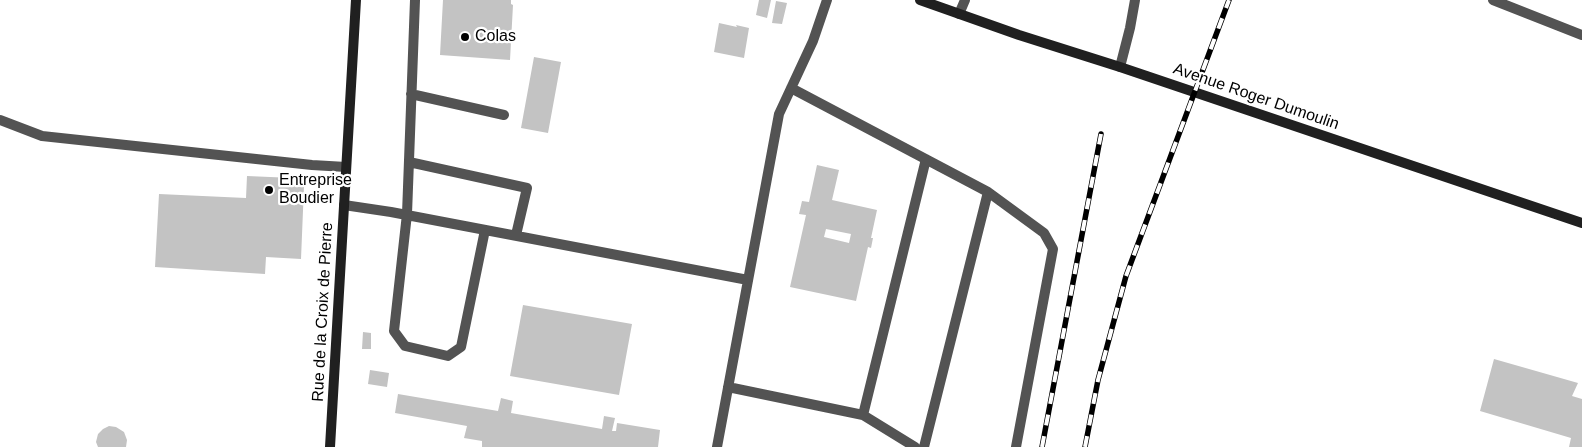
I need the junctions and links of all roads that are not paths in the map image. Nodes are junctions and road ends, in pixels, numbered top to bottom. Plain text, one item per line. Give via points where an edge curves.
1 (356, 0) edge
2 (415, 0) edge
3 (827, 0) edge
4 (920, 0) edge
5 (964, 0) edge
6 (1135, 0) edge
7 (1493, 0) edge
8 (959, 14) junction
9 (1582, 35) edge
10 (1120, 68) junction
11 (791, 88) junction
12 (412, 94) junction
13 (504, 115) dead end
14 (0, 120) edge
15 (926, 159) junction
16 (409, 162) junction
17 (346, 167) junction
18 (988, 192) junction
19 (344, 205) junction
20 (407, 214) junction
21 (1582, 223) edge
22 (485, 230) junction
23 (516, 236) junction
24 (748, 280) junction
25 (728, 387) junction
26 (863, 415) junction
27 (330, 447) edge
28 (717, 447) edge
29 (916, 447) edge
30 (924, 447) edge
31 (1016, 447) edge

1 - 17 main road, Rue de la Croix de Pierre
2 - 12 lane
3 - 11 lane via 813,41
4 - 8 main road, Avenue Roger Dumoulin
5 - 8 lane
6 - 10 lane
7 - 9 lane
8 - 10 main road, Avenue Roger Dumoulin
10 - 21 main road, Avenue Roger Dumoulin
11 - 15 lane
11 - 24 lane via 779,114
12 - 13 lane
12 - 16 lane
14 - 17 lane via 42,136
15 - 18 lane
15 - 26 lane
16 - 20 lane
16 - 23 lane via 527,188
17 - 19 main road, Rue de la Croix de Pierre
18 - 30 lane
18 - 31 lane via 1044,234 1053,250
19 - 20 lane
19 - 27 main road, Rue de la Croix de Pierre
20 - 22 lane
20 - 22 lane via 394,331 405,346 448,356 462,347
22 - 23 lane
23 - 24 lane
24 - 25 lane
25 - 26 lane
25 - 28 lane
26 - 29 lane

